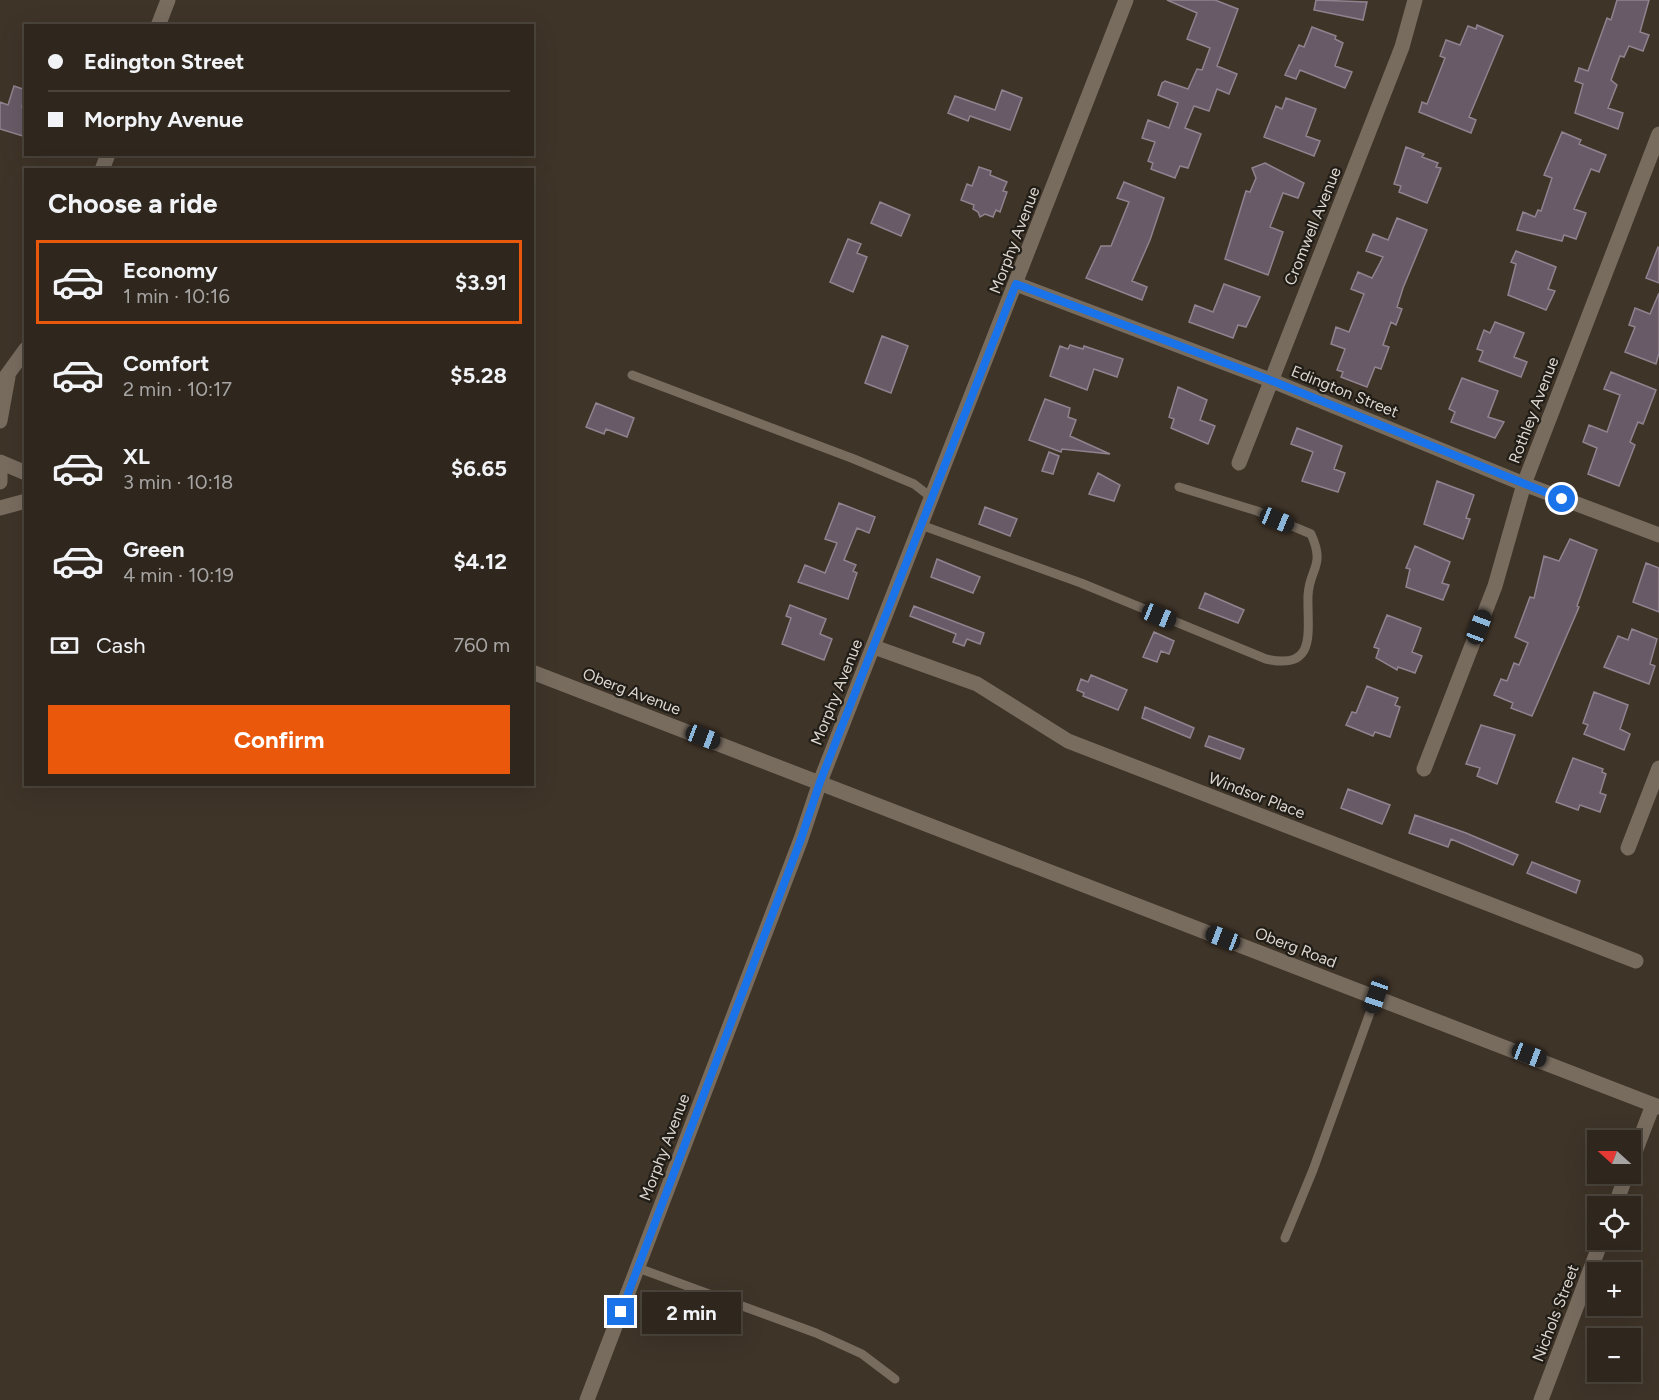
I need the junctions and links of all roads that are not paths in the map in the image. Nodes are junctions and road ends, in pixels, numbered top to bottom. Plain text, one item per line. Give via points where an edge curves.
1 (168, 0) edge
2 (1126, 0) edge
3 (1415, 0) edge
4 (159, 24) edge
5 (1659, 134) edge
6 (1016, 284) junction
7 (24, 352) edge
8 (632, 375) dead end
9 (1270, 380) junction
10 (4, 381) edge
11 (0, 421) edge
12 (0, 463) edge
13 (1239, 463) dead end
14 (24, 472) edge
15 (0, 482) edge
16 (1524, 484) junction
17 (1179, 487) dead end
18 (932, 498) junction
19 (24, 501) edge
20 (0, 508) edge
21 (921, 525) junction
22 (1659, 535) edge
23 (874, 647) junction
24 (534, 673) edge
25 (1659, 768) edge
26 (1424, 769) dead end
27 (820, 782) junction
28 (1628, 848) dead end
29 (1636, 961) dead end
30 (1376, 996) junction
31 (1656, 1106) edge
32 (1641, 1140) edge
33 (1285, 1238) dead end
34 (1598, 1250) edge
35 (638, 1268) junction
36 (895, 1379) dead end
37 (587, 1400) edge
38 (1542, 1400) edge

1 - 4 street
2 - 6 street, Morphy Avenue
3 - 9 street, Cromwell Avenue via 1402,47
5 - 16 street, Rothley Avenue
6 - 9 street, Edington Street
6 - 18 street, Morphy Avenue
7 - 10 street
8 - 18 lane via 874,467 914,484
9 - 13 street, Cromwell Avenue
9 - 16 street, Edington Street
10 - 11 street
12 - 14 street
12 - 15 street
16 - 22 street, Edington Street
16 - 26 street, Rothley Avenue via 1495,586
17 - 21 lane via 1311,534 1318,549 1308,596 1310,629 1305,647 1295,660 1284,663 1266,659 1081,583
18 - 21 street, Morphy Avenue
19 - 20 street
21 - 23 street, Morphy Avenue
23 - 27 street, Morphy Avenue
23 - 29 street, Windsor Place via 977,684 1068,741
24 - 27 street, Oberg Avenue
25 - 28 street
27 - 30 street, Oberg Road
27 - 35 street, Morphy Avenue
30 - 31 street, Oberg Road
30 - 33 lane
31 - 32 street
34 - 38 street, Nichols Street
35 - 36 lane via 816,1333 862,1354
35 - 37 street, Morphy Avenue

